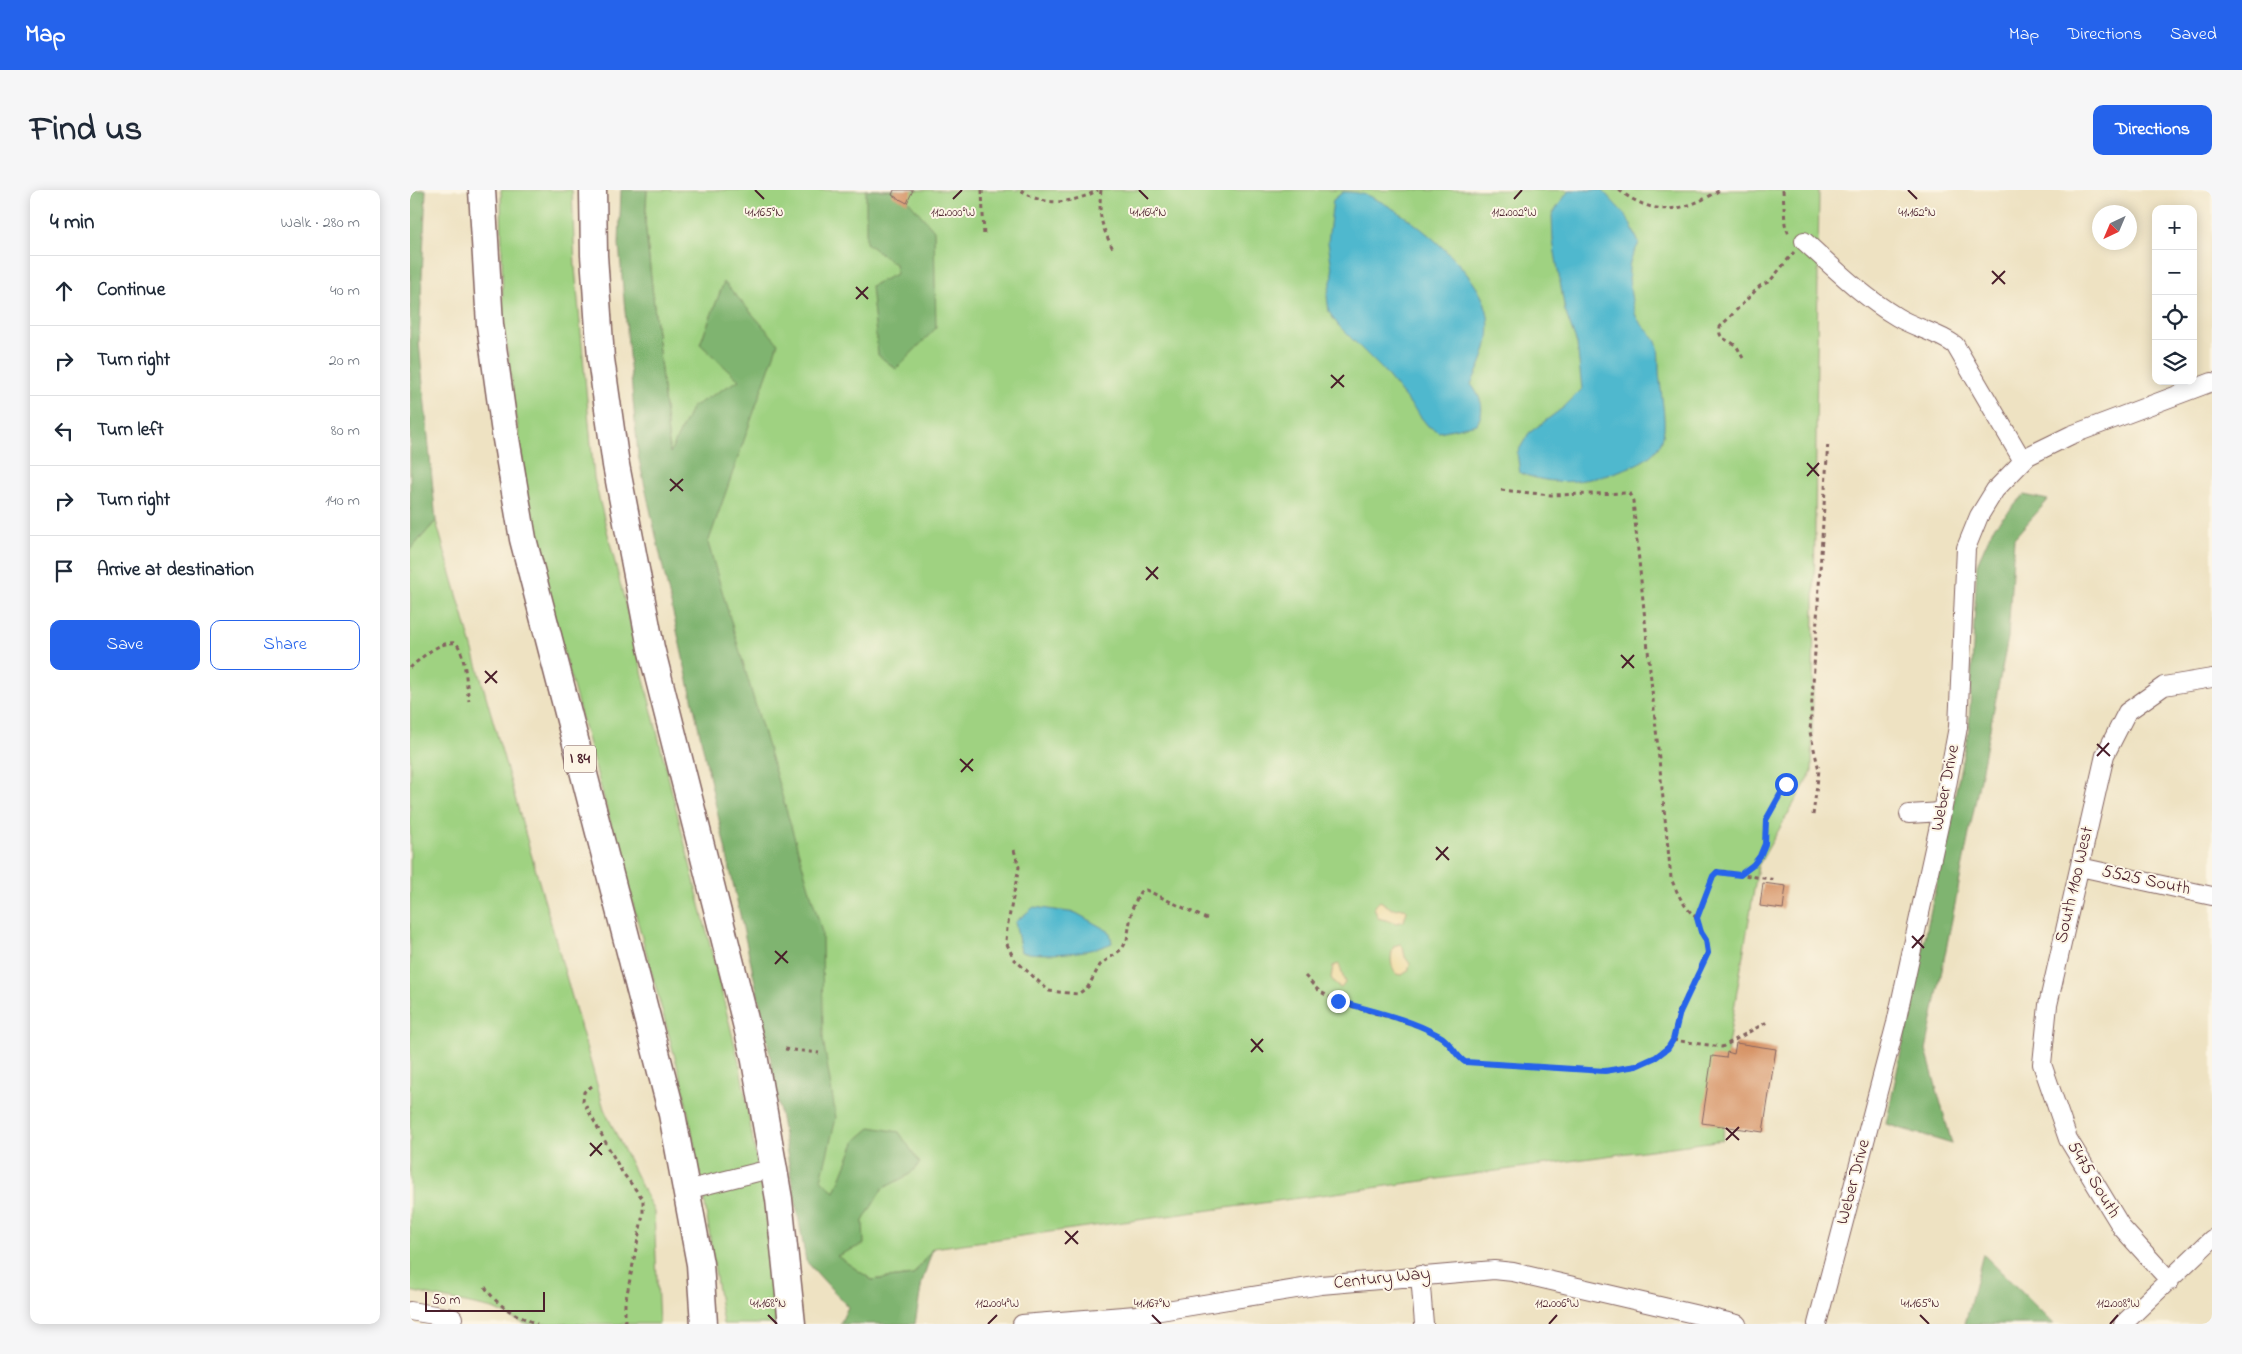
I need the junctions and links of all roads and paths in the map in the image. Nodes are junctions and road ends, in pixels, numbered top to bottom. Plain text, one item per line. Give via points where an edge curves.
1 (482, 190) edge
2 (593, 190) edge
3 (982, 190) edge
4 (1021, 190) edge
5 (1099, 190) edge
6 (1619, 190) edge
7 (1720, 190) edge
8 (1783, 190) edge
9 (984, 238) dead end
10 (1797, 244) junction
11 (1114, 252) dead end
12 (1743, 358) dead end
13 (2212, 382) edge
14 (1828, 441) dead end
15 (2023, 461) junction
16 (1501, 490) dead end
17 (410, 668) edge
18 (2212, 678) edge
19 (469, 701) dead end
20 (1786, 784) dead end
21 (1937, 812) junction
22 (1909, 814) dead end
23 (1813, 815) dead end
24 (1014, 850) dead end
25 (2080, 867) junction
26 (1740, 875) junction
27 (1776, 880) dead end
28 (2212, 896) edge
29 (1697, 918) junction
30 (1209, 920) dead end
31 (1305, 976) dead end
32 (1767, 1022) dead end
33 (1673, 1040) junction
34 (785, 1049) dead end
35 (819, 1053) dead end
36 (2042, 1064) joint
37 (592, 1086) dead end
38 (774, 1168) junction
39 (686, 1190) junction
40 (2212, 1240) edge
41 (1420, 1275) junction
42 (2170, 1281) junction
43 (485, 1287) dead end
44 (410, 1311) edge
45 (1679, 1317) edge
46 (453, 1318) dead end
47 (537, 1324) edge
48 (625, 1324) edge
49 (704, 1324) edge
50 (792, 1324) edge
51 (1022, 1324) edge
52 (1424, 1324) edge
53 (1737, 1324) edge
54 (1817, 1324) edge
55 (2123, 1324) edge

1 - 39 highway, I 84 via 490,326 523,539 672,1114
2 - 38 highway via 601,359 616,464 652,648 754,1055
3 - 9 path
4 - 5 path via 1036,199 1065,202 1085,198
5 - 11 path via 1103,228
6 - 7 path via 1644,206 1662,210 1685,207
8 - 10 path via 1785,224
10 - 12 path via 1770,282 1760,286 1720,327 1721,338 1736,347
10 - 15 street via 1898,318 1955,345
13 - 15 street, Weber Drive via 2071,435
14 - 23 path via 1810,732 1819,770
15 - 21 street, Weber Drive via 1995,490 1978,516 1966,548 1958,727
16 - 29 path via 1551,496 1629,493 1633,501 1671,878 1676,892
17 - 19 path via 437,647 456,642 462,650
18 - 25 street, South 1100 West via 2164,686 2127,712 2105,755
20 - 26 path via 1766,820 1765,844 1760,856
21 - 22 street
21 - 54 street, Weber Drive via 1896,1023
24 - 30 path via 1018,867 1006,942 1014,958 1049,991 1078,994 1088,987 1100,965 1122,949 1127,940 1132,909 1140,892 1146,890
25 - 28 street, 5525 South
25 - 36 street, South 1100 West via 2048,1005
26 - 27 path
26 - 29 path via 1717,872
29 - 33 path via 1708,953 1680,1012
31 - 33 path via 1320,991 1338,1001 1419,1026 1440,1036 1465,1062 1605,1071 1636,1066 1656,1057
32 - 33 path via 1722,1047
34 - 35 path
36 - 42 street, 5475 South via 2068,1139 2122,1228
37 - 48 path via 584,1092 583,1101 622,1172 643,1199 643,1214 625,1304
38 - 39 street
38 - 50 highway
39 - 49 highway, I 84 via 700,1264
40 - 42 street
41 - 45 street, Century Way via 1494,1270 1513,1272
41 - 51 street, Century Way via 1321,1285 1136,1315
41 - 52 street
42 - 55 street
43 - 47 path via 492,1298 513,1314
44 - 46 street
45 - 53 street, Century Way

